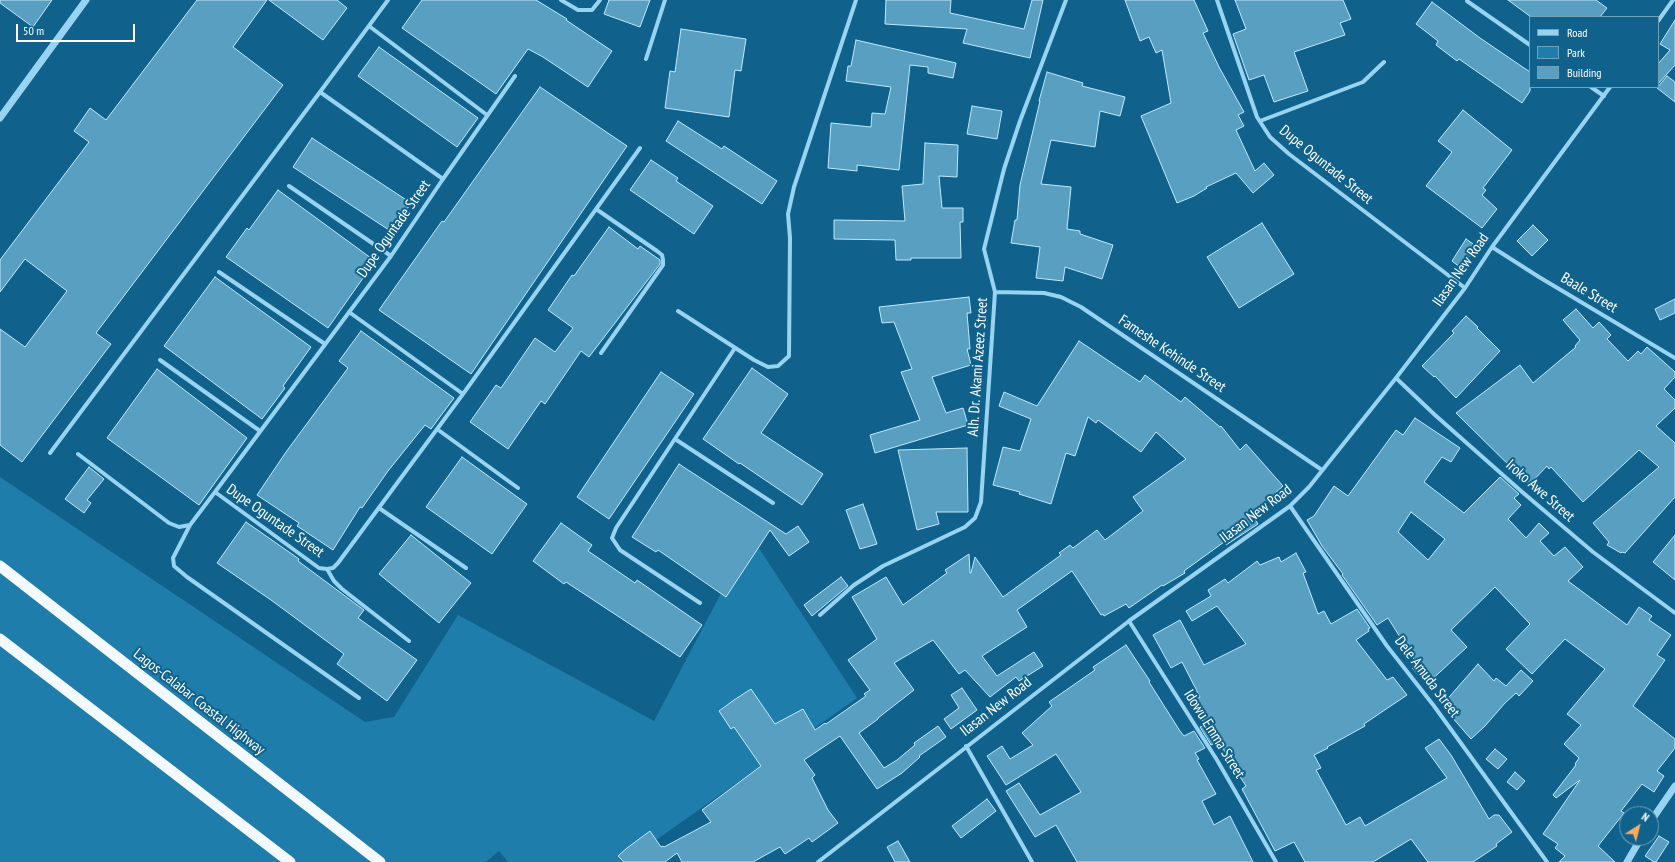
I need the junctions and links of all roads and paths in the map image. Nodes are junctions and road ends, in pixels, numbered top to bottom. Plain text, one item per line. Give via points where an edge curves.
1 (86, 0) edge
2 (388, 0) edge
3 (561, 0) edge
4 (600, 0) edge
5 (665, 0) edge
6 (856, 0) edge
7 (1066, 0) edge
8 (1217, 0) edge
9 (1673, 0) edge
10 (1467, 1) dead end
11 (1659, 20) edge
12 (369, 26) junction
13 (1529, 44) edge
14 (646, 59) dead end
15 (1384, 62) dead end
16 (515, 76) dead end
17 (1592, 88) edge
18 (1609, 88) edge
19 (320, 92) junction
20 (1604, 96) junction
21 (487, 115) junction
22 (0, 118) edge
23 (1260, 121) junction
24 (640, 148) dead end
25 (443, 180) junction
26 (289, 186) dead end
27 (596, 209) junction
28 (1492, 247) junction
29 (391, 256) junction
30 (219, 272) dead end
31 (1465, 288) junction
32 (995, 292) junction
33 (678, 311) dead end
34 (349, 312) junction
35 (325, 344) junction
36 (735, 348) junction
37 (601, 353) dead end
38 (1675, 358) edge
39 (160, 360) dead end
40 (1396, 378) junction
41 (463, 394) junction
42 (437, 429) junction
43 (260, 431) junction
44 (675, 439) junction
45 (50, 453) dead end
46 (78, 454) dead end
47 (1322, 470) junction
48 (518, 488) dead end
49 (214, 492) junction
50 (773, 503) dead end
51 (1290, 506) junction
52 (379, 508) junction
53 (190, 525) junction
54 (0, 566) edge
55 (466, 568) dead end
56 (327, 569) junction
57 (700, 603) dead end
58 (1675, 613) edge
59 (820, 615) dead end
60 (1128, 621) junction
61 (0, 639) edge
62 (409, 641) dead end
63 (359, 698) dead end
64 (966, 746) junction
65 (1675, 786) edge
66 (1659, 809) edge
67 (1636, 846) edge
68 (290, 862) edge
69 (380, 862) edge
70 (818, 862) edge
71 (1032, 862) edge
72 (1276, 862) edge
73 (1547, 862) edge
74 (1627, 862) edge

1 - 22 street
2 - 12 street
3 - 4 street via 578,10 592,10
5 - 14 street
6 - 36 street via 794,187 788,214 789,356 778,366 768,367
7 - 32 street, Alh. Dr. Akami Azeez Street via 1011,148 984,249
8 - 23 street, Dupe Oguntade Street
9 - 11 street
10 - 13 street
12 - 19 street
12 - 21 street
15 - 23 street via 1363,82
16 - 21 street
17 - 20 street
18 - 20 street, Ilasan New Road
19 - 25 street, Dupe Oguntade Street
19 - 45 street
20 - 28 street, Ilasan New Road
21 - 25 street
23 - 31 street, Dupe Oguntade Street via 1270,137 1289,154
24 - 27 street, Dupe Oguntade Street
25 - 29 street, Dupe Oguntade Street
26 - 29 street
27 - 37 street via 657,251 663,260 663,265
27 - 41 street, Dupe Oguntade Street
28 - 31 street, Ilasan New Road
28 - 38 street, Baale Street
29 - 34 street, Dupe Oguntade Street
30 - 35 street
31 - 40 street, Ilasan New Road
32 - 47 street, Fameshe Kehinde Street via 1044,293 1080,306
32 - 59 street, Alh. Dr. Akami Azeez Street via 981,502 975,518 965,527 883,566 854,585
33 - 36 street
34 - 35 street, Dupe Oguntade Street
34 - 41 street
35 - 43 street, Dupe Oguntade Street
36 - 44 street
39 - 43 street
40 - 47 street, Ilasan New Road
40 - 58 street, Iroko Awe Street via 1581,542
41 - 42 street, Dupe Oguntade Street
42 - 48 street
42 - 52 street, Dupe Oguntade Street
43 - 49 street, Dupe Oguntade Street
44 - 50 street
44 - 57 street via 612,538 620,550
46 - 53 street via 169,523 179,527
47 - 51 street, Ilasan New Road
49 - 53 street
49 - 56 street, Dupe Oguntade Street via 319,568
51 - 60 street, Ilasan New Road
51 - 73 street, Dele Amuda Street via 1387,646 1434,706
52 - 55 street
52 - 56 street, Dupe Oguntade Street via 338,563
53 - 63 street via 172,558 174,566
54 - 69 highway, Lagos-Calabar Coastal Highway
56 - 62 street via 342,589
60 - 64 street, Ilasan New Road
60 - 72 street, Idowu Emma Street via 1218,760
61 - 68 highway
64 - 70 street, Ilasan New Road
64 - 71 street
65 - 66 street
67 - 74 street

